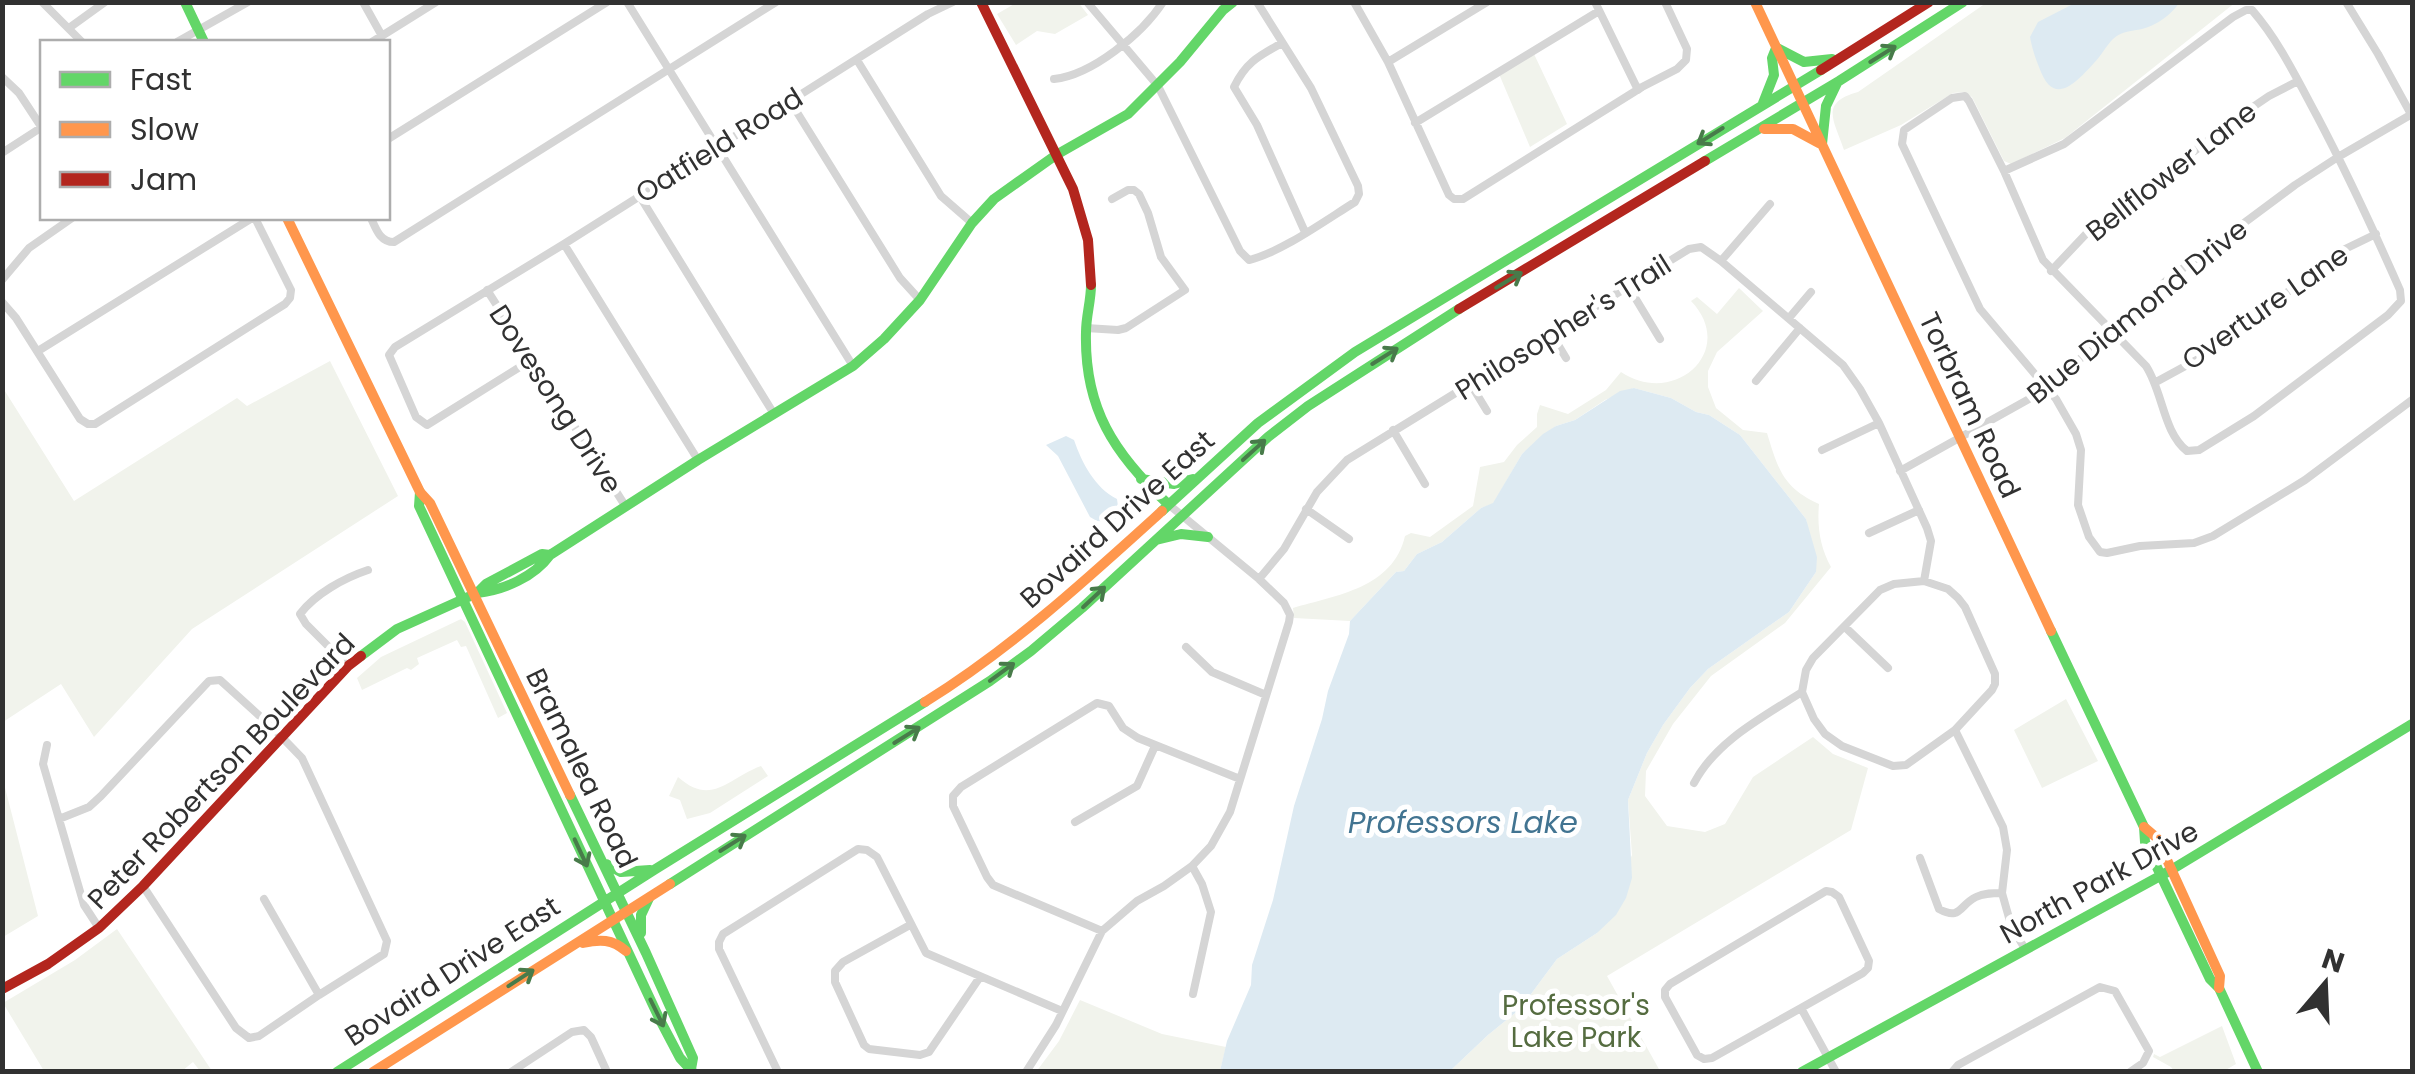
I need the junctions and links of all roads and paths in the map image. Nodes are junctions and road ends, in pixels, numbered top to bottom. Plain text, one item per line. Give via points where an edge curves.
1 (42, 2) edge
2 (106, 2) edge
3 (185, 2) edge
4 (248, 2) edge
5 (363, 2) edge
6 (436, 2) edge
7 (607, 2) edge
8 (627, 2) edge
9 (776, 2) edge
10 (953, 2) edge
11 (980, 2) edge
12 (1087, 2) edge
13 (1163, 2) edge
14 (1232, 2) edge
15 (1256, 2) edge
16 (1369, 2) edge
17 (1488, 2) edge
18 (1664, 2) edge
19 (1755, 2) edge
20 (1928, 2) edge
21 (1964, 2) edge
22 (2346, 2) edge
23 (1356, 6) edge
24 (1597, 7) edge
25 (69, 28) junction
26 (198, 30) junction
27 (382, 36) junction
28 (80, 40) edge
29 (180, 40) edge
30 (203, 40) edge
31 (375, 40) edge
32 (1282, 43) junction
33 (1122, 44) junction
34 (1776, 47) junction
35 (1842, 57) junction
36 (857, 60) junction
37 (1388, 62) junction
38 (668, 69) junction
39 (2, 77) edge
40 (1054, 79) dead end
41 (2298, 81) junction
42 (1837, 82) junction
43 (1793, 85) junction
44 (1158, 86) junction
45 (1638, 90) junction
46 (790, 102) junction
47 (1802, 103) junction
48 (1762, 104) junction
49 (2412, 115) edge
50 (1415, 123) junction
51 (40, 125) edge
52 (40, 129) edge
53 (1758, 130) junction
54 (390, 138) edge
55 (1822, 145) junction
56 (717, 148) junction
57 (2, 154) edge
58 (1056, 155) junction
59 (2338, 157) junction
60 (2004, 171) junction
61 (639, 195) junction
62 (1112, 199) dead end
63 (1770, 204) dead end
64 (69, 220) edge
65 (250, 220) edge
66 (254, 220) edge
67 (288, 220) edge
68 (371, 220) edge
69 (972, 223) junction
70 (1305, 232) junction
71 (2376, 234) junction
72 (564, 244) junction
73 (1721, 261) junction
74 (2051, 270) junction
75 (2, 280) edge
76 (1628, 286) junction
77 (487, 290) junction
78 (1811, 292) dead end
79 (920, 300) junction
80 (2, 302) edge
81 (1788, 318) junction
82 (1086, 328) junction
83 (1800, 328) junction
84 (2112, 331) junction
85 (1551, 333) junction
86 (1660, 339) dead end
87 (38, 352) junction
88 (1566, 358) dead end
89 (530, 360) junction
90 (853, 366) junction
91 (1756, 381) dead end
92 (2156, 382) junction
93 (1470, 384) junction
94 (2047, 389) junction
95 (2412, 400) edge
96 (1487, 411) dead end
97 (774, 414) junction
98 (1879, 423) junction
99 (1393, 430) junction
100 (1960, 438) junction
101 (1822, 450) dead end
102 (698, 460) junction
103 (1900, 472) junction
104 (1197, 478) junction
105 (1140, 479) junction
106 (1425, 484) dead end
107 (1168, 504) junction
108 (626, 507) junction
109 (1306, 509) junction
110 (1919, 510) junction
111 (1182, 515) junction
112 (1868, 534) dead end
113 (1208, 537) junction
114 (1155, 540) junction
115 (1350, 540) dead end
116 (368, 570) dead end
117 (1259, 579) junction
118 (1924, 580) junction
119 (471, 595) junction
120 (1845, 627) junction
121 (1186, 647) dead end
122 (348, 666) junction
123 (1888, 668) dead end
124 (1802, 692) junction
125 (1266, 694) junction
126 (2412, 724) edge
127 (1956, 730) junction
128 (282, 738) junction
129 (47, 745) dead end
130 (1155, 746) junction
131 (1240, 780) junction
132 (1694, 783) dead end
133 (59, 820) junction
134 (1074, 822) dead end
135 (1920, 858) dead end
136 (602, 859) junction
137 (1192, 866) junction
138 (654, 870) junction
139 (2166, 873) junction
140 (143, 886) junction
141 (2002, 892) junction
142 (617, 894) junction
143 (650, 895) junction
144 (264, 899) dead end
145 (604, 901) junction
146 (626, 911) junction
147 (613, 920) junction
148 (910, 925) junction
149 (99, 928) junction
150 (1102, 931) junction
151 (572, 946) junction
152 (2026, 949) junction
153 (646, 953) junction
154 (628, 954) junction
155 (980, 977) junction
156 (2, 989) edge
157 (1192, 994) dead end
158 (319, 995) junction
159 (1802, 1008) junction
160 (1062, 1011) junction
161 (1828, 1056) junction
162 (691, 1070) edge
163 (337, 1072) edge
164 (373, 1072) edge
165 (511, 1072) edge
166 (607, 1072) edge
167 (778, 1072) edge
168 (1026, 1072) edge
169 (1802, 1072) edge
170 (1836, 1072) edge
171 (1952, 1072) edge
172 (2130, 1072) edge
173 (2258, 1072) edge

1 - 25 street
2 - 25 street
3 - 26 main road
4 - 26 street
5 - 27 street
6 - 27 street
7 - 54 street
8 - 38 street
9 - 38 street
10 - 36 street, Oatfield Road
11 - 58 main road
12 - 33 street
13 - 33 street
14 - 44 main road, Peter Robertson Boulevard
15 - 32 street
16 - 23 street
17 - 37 street
18 - 45 street via 1687,48 1686,60
19 - 34 main road, Torbram Road
20 - 35 main road, Bovaird Drive East
42 -> 21 main road, Bovaird Drive East
22 - 49 street
23 - 37 street
24 - 45 street
24 - 50 street
25 - 28 street
26 - 29 street
26 - 30 main road
27 - 31 street
32 - 70 street via 1252,60 1234,88
32 - 70 street via 1311,88 1359,194
33 - 40 street via 1085,70
33 - 44 street
34 - 35 main road via 1804,62
34 - 43 main road, Torbram Road
34 - 48 main road
35 - 43 main road, Bovaird Drive East
36 - 46 street, Oatfield Road
36 - 69 street via 940,196
37 - 50 street
38 - 56 street
38 - 68 street via 394,242 380,237
39 - 51 street
41 - 59 street
41 - 60 street via 2260,19 2246,10 2064,144
41 - 74 street, Bellflower Lane via 2244,113 2112,214
42 - 47 main road, Bovaird Drive East
42 - 55 main road via 1826,106
43 - 47 main road, Torbram Road
43 - 48 main road, Bovaird Drive East
44 - 58 main road, Peter Robertson Boulevard via 1128,114
44 - 70 street via 1249,260
45 - 50 street via 1463,199 1449,195
46 - 56 street, Oatfield Road
46 - 79 street
47 - 53 main road, Bovaird Drive East
47 - 55 main road, Torbram Road
48 -> 104 main road, Bovaird Drive East via 1355,352
49 - 59 street, Blue Diamond Drive
52 - 57 street
53 - 55 main road via 1793,130
111 -> 53 main road, Bovaird Drive East via 1308,406
55 - 100 main road, Torbram Road
56 - 61 street, Oatfield Road
56 - 90 street
58 - 69 main road, Peter Robertson Boulevard
58 - 82 main road via 1091,246
59 - 71 street
59 - 84 street, Blue Diamond Drive via 2166,281
60 - 74 street
60 - 94 street via 1965,96 1904,130 1902,144 1980,309
61 - 72 street, Oatfield Road
61 - 97 street
62 - 82 street via 1128,190 1139,194 1161,257 1186,290 1126,328
63 - 73 street
64 - 75 street via 29,248
65 - 87 street
66 - 87 street via 290,298 102,422 80,419
67 - 119 main road, Bramalea Road via 420,492 419,506
69 - 79 main road, Peter Robertson Boulevard
71 - 92 street, Overture Lane via 2343,250 2202,357
71 - 92 street via 2400,304 2254,416 2187,451 2171,429
72 - 77 street, Oatfield Road
72 - 102 street
73 - 76 street, Philosopher's Trail via 1701,248 1689,249
73 - 81 street
74 - 84 street
76 - 85 street, Philosopher's Trail
76 - 86 street
77 - 89 street, Dovesong Drive
77 - 89 street, Oatfield Road via 392,350 390,360 417,420 430,424
78 - 81 street
79 - 90 main road, Peter Robertson Boulevard
80 - 87 street
81 - 83 street
82 - 105 main road via 1094,405
83 - 91 street
83 - 98 street via 1843,365
84 - 92 street
84 - 94 street, Blue Diamond Drive
85 - 88 street
85 - 93 street, Philosopher's Trail
89 - 108 street, Dovesong Drive
90 - 97 main road, Peter Robertson Boulevard
93 - 96 street
93 - 99 street, Philosopher's Trail
94 - 95 street via 2076,434 2078,504 2095,548 2106,553 2213,536 2305,480
94 - 100 street, Blue Diamond Drive
97 - 102 main road, Peter Robertson Boulevard
98 - 101 street
98 - 103 street
99 - 106 street
99 - 109 street, Philosopher's Trail via 1328,477
100 - 103 street, Blue Diamond Drive
100 - 139 main road, Torbram Road via 2144,828 2156,838
102 - 108 main road, Peter Robertson Boulevard
103 - 110 street
104 - 105 main road via 1174,484
104 - 107 main road, Bovaird Drive East
105 - 107 main road
107 - 111 street
107 - 138 main road, Bovaird Drive East via 1056,608 977,669
108 - 119 main road, Peter Robertson Boulevard via 517,580
109 - 115 street
109 - 117 street, Philosopher's Trail
110 - 112 street
110 - 118 street via 1930,541
111 - 113 street
111 - 114 main road, Bovaird Drive East
113 - 114 main road
113 - 117 street
143 -> 114 main road, Bovaird Drive East via 990,681
116 - 122 street via 300,614
117 - 125 street via 1290,614
118 - 120 street via 1880,590
118 - 127 street via 1958,598 1995,674 1992,690
119 - 122 main road, Peter Robertson Boulevard via 397,629
119 - 136 main road, Bramalea Road
119 -> 145 main road, Bramalea Road
120 - 123 street
120 - 124 street via 1813,658
121 - 125 street via 1212,672
122 - 128 main road, Peter Robertson Boulevard
124 - 127 street via 1825,734 1893,766 1906,765
124 - 132 street via 1745,729
125 - 131 street
126 - 139 main road, North Park Drive
127 - 141 street via 2003,828
128 - 133 street via 228,685 209,680 101,796
128 - 140 main road, Peter Robertson Boulevard
128 - 158 street via 302,758 387,941 384,954
129 - 133 street via 43,764
130 - 131 street
130 - 134 street via 1137,786
130 - 150 street via 1097,702 954,796 993,885
131 - 137 street via 1230,812
133 - 149 street via 84,905
135 - 141 street via 1939,910 1948,914 1974,897
136 - 138 main road via 622,873
136 - 142 main road, Bramalea Road
137 - 150 street
137 - 157 street via 1211,912
138 - 142 main road, Bovaird Drive East
139 - 152 main road, North Park Drive
139 - 173 main road, Torbram Road
140 - 149 main road, Peter Robertson Boulevard
140 - 158 street via 249,1038
141 - 152 street
142 - 145 main road, Bovaird Drive East
142 - 146 main road, Bramalea Road
143 - 146 main road, Bovaird Drive East
143 - 153 main road via 639,920
144 - 158 street
145 - 147 main road, Bramalea Road
145 - 163 main road, Bovaird Drive East
146 - 147 main road, Bovaird Drive East
146 - 153 main road, Bramalea Road
147 - 151 main road, Bovaird Drive East
147 - 154 main road, Bramalea Road
148 - 155 street via 926,953
148 - 155 street via 835,971 869,1049 929,1052
148 - 167 street via 877,856 858,849 724,934 719,949
149 - 156 main road, Peter Robertson Boulevard
150 - 160 street
151 - 154 main road via 603,939
164 -> 151 main road, Bovaird Drive East
152 - 161 main road, North Park Drive
153 - 162 main road, Bramalea Road via 693,1058
154 -> 162 main road, Bramalea Road
155 - 160 street
159 - 159 street via 1868,968 1832,892 1670,984 1664,997 1704,1059
159 - 161 street
160 - 168 street
161 - 169 main road, North Park Drive
161 - 170 street
165 - 166 street via 584,1030
171 - 172 street via 2100,987 2114,991 2149,1051

